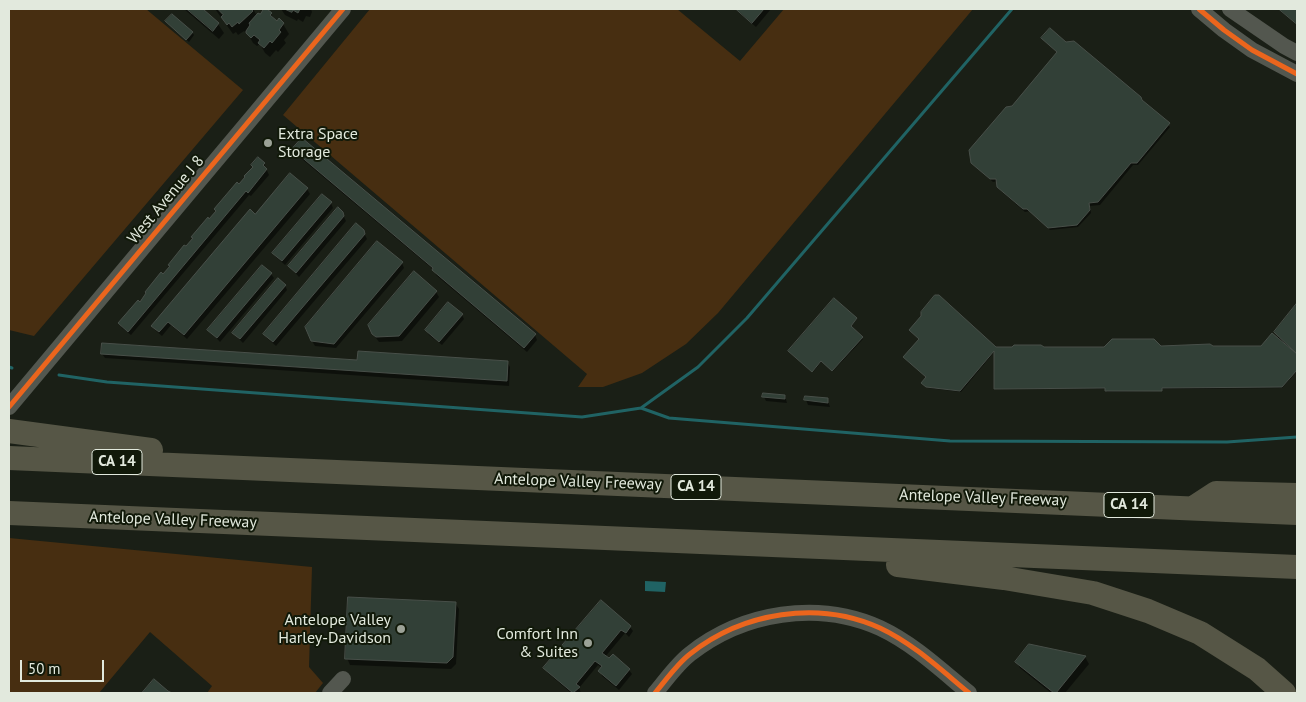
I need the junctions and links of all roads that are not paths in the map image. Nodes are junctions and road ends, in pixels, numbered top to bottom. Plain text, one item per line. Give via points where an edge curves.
1 (343, 9) edge
2 (1199, 9) edge
3 (1230, 9) edge
4 (1252, 50) junction
5 (1297, 53) edge
6 (1297, 63) edge
7 (1297, 74) edge
8 (9, 407) edge
9 (17, 433) edge
10 (9, 458) edge
11 (225, 467) junction
12 (1297, 495) edge
13 (1193, 508) junction
14 (1297, 512) edge
15 (9, 513) edge
16 (762, 545) junction
17 (1297, 567) edge
18 (343, 678) dead end
19 (330, 693) edge
20 (655, 693) edge
21 (969, 693) edge
22 (1284, 693) edge

1 - 8 street, West Avenue J 8
2 - 4 street
3 - 5 street
4 - 6 street via 1265,45
4 - 7 street
9 - 11 highway via 180,454
10 - 11 highway, Antelope Valley Freeway / CA 14
11 - 13 highway, Antelope Valley Freeway / CA 14
12 - 13 highway via 1216,492
13 - 14 highway, Antelope Valley Freeway / CA 14
15 - 16 highway, Antelope Valley Freeway
16 - 17 highway, Antelope Valley Freeway
16 - 22 highway via 1093,593 1200,633 1257,669
18 - 19 street
20 - 21 street via 689,655 711,639 760,618 793,613 853,618 880,628 905,642

